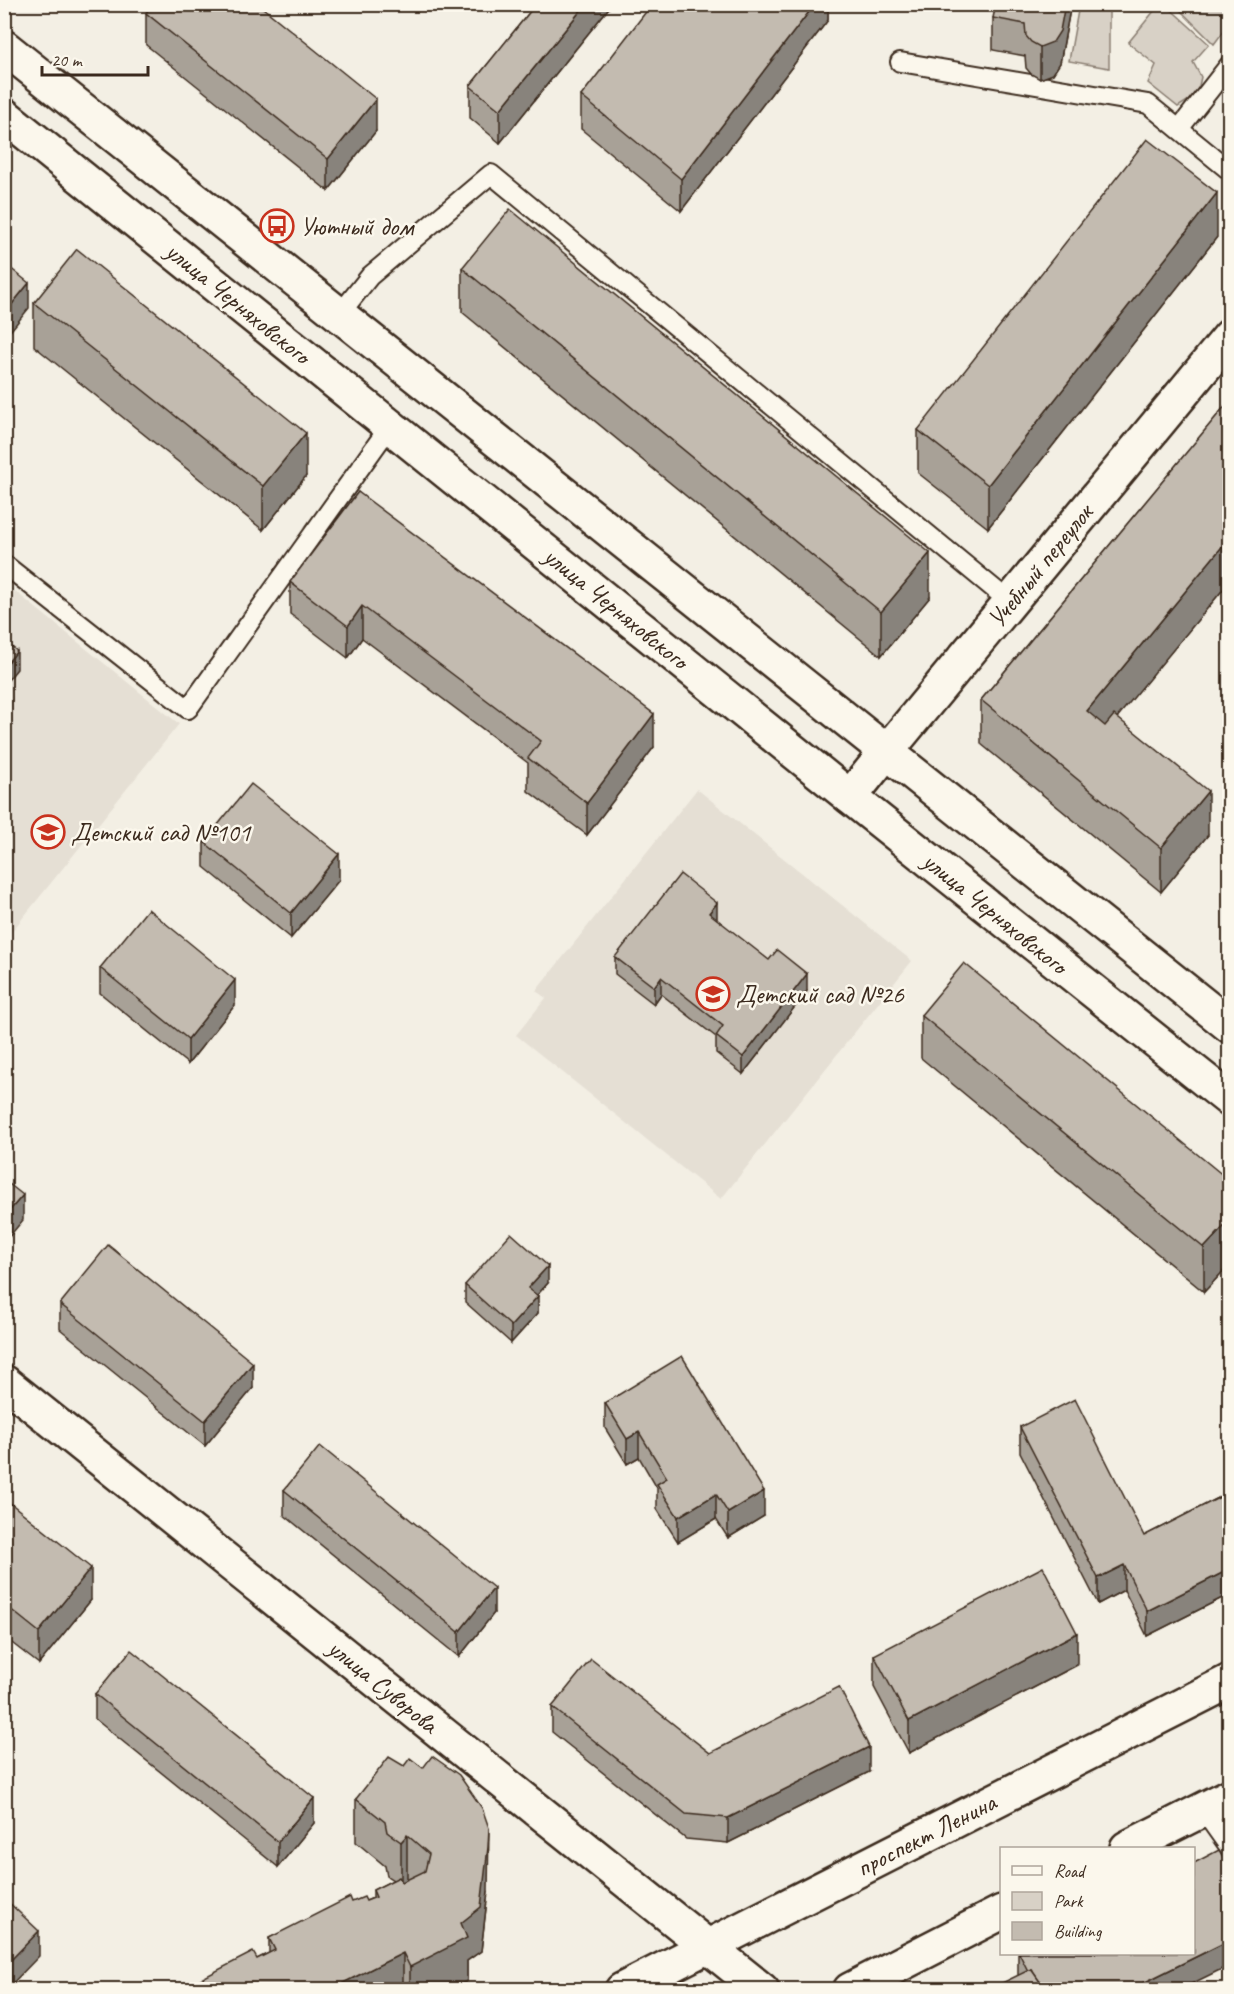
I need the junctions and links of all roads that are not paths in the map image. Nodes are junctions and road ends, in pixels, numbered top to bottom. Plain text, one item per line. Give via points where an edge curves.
1 (4, 47) edge
2 (900, 62) dead end
3 (1230, 64) edge
4 (8, 125) edge
5 (1179, 129) junction
6 (1230, 171) edge
7 (339, 315) junction
8 (1230, 336) edge
9 (390, 426) junction
10 (4, 564) edge
11 (1010, 602) junction
12 (887, 751) junction
13 (850, 797) junction
14 (1230, 1026) edge
15 (1230, 1100) edge
16 (4, 1382) edge
17 (1230, 1681) edge
18 (1216, 1803) edge
19 (1129, 1847) edge
20 (1230, 1848) edge
21 (1000, 1913) edge
22 (706, 1946) junction
23 (622, 1989) edge
24 (762, 1989) edge
25 (850, 1989) edge

1 - 7 street
2 - 5 lane via 1148,104
3 - 5 lane
4 - 9 street, улица Черняховского
5 - 6 lane
7 - 11 lane via 370,276 491,174
7 - 12 street
8 - 11 street, Учебный переулок
9 - 10 lane via 188,709
9 - 13 street, улица Черняховского
11 - 12 street, Учебный переулок
12 - 13 street, Учебный переулок
12 - 14 street
13 - 15 street, улица Черняховского
16 - 22 street, улица Суворова
17 - 22 street, проспект Ленина
18 - 19 street
18 - 20 lane
21 - 25 street
22 - 23 street, проспект Ленина
22 - 24 street, улица Суворова

